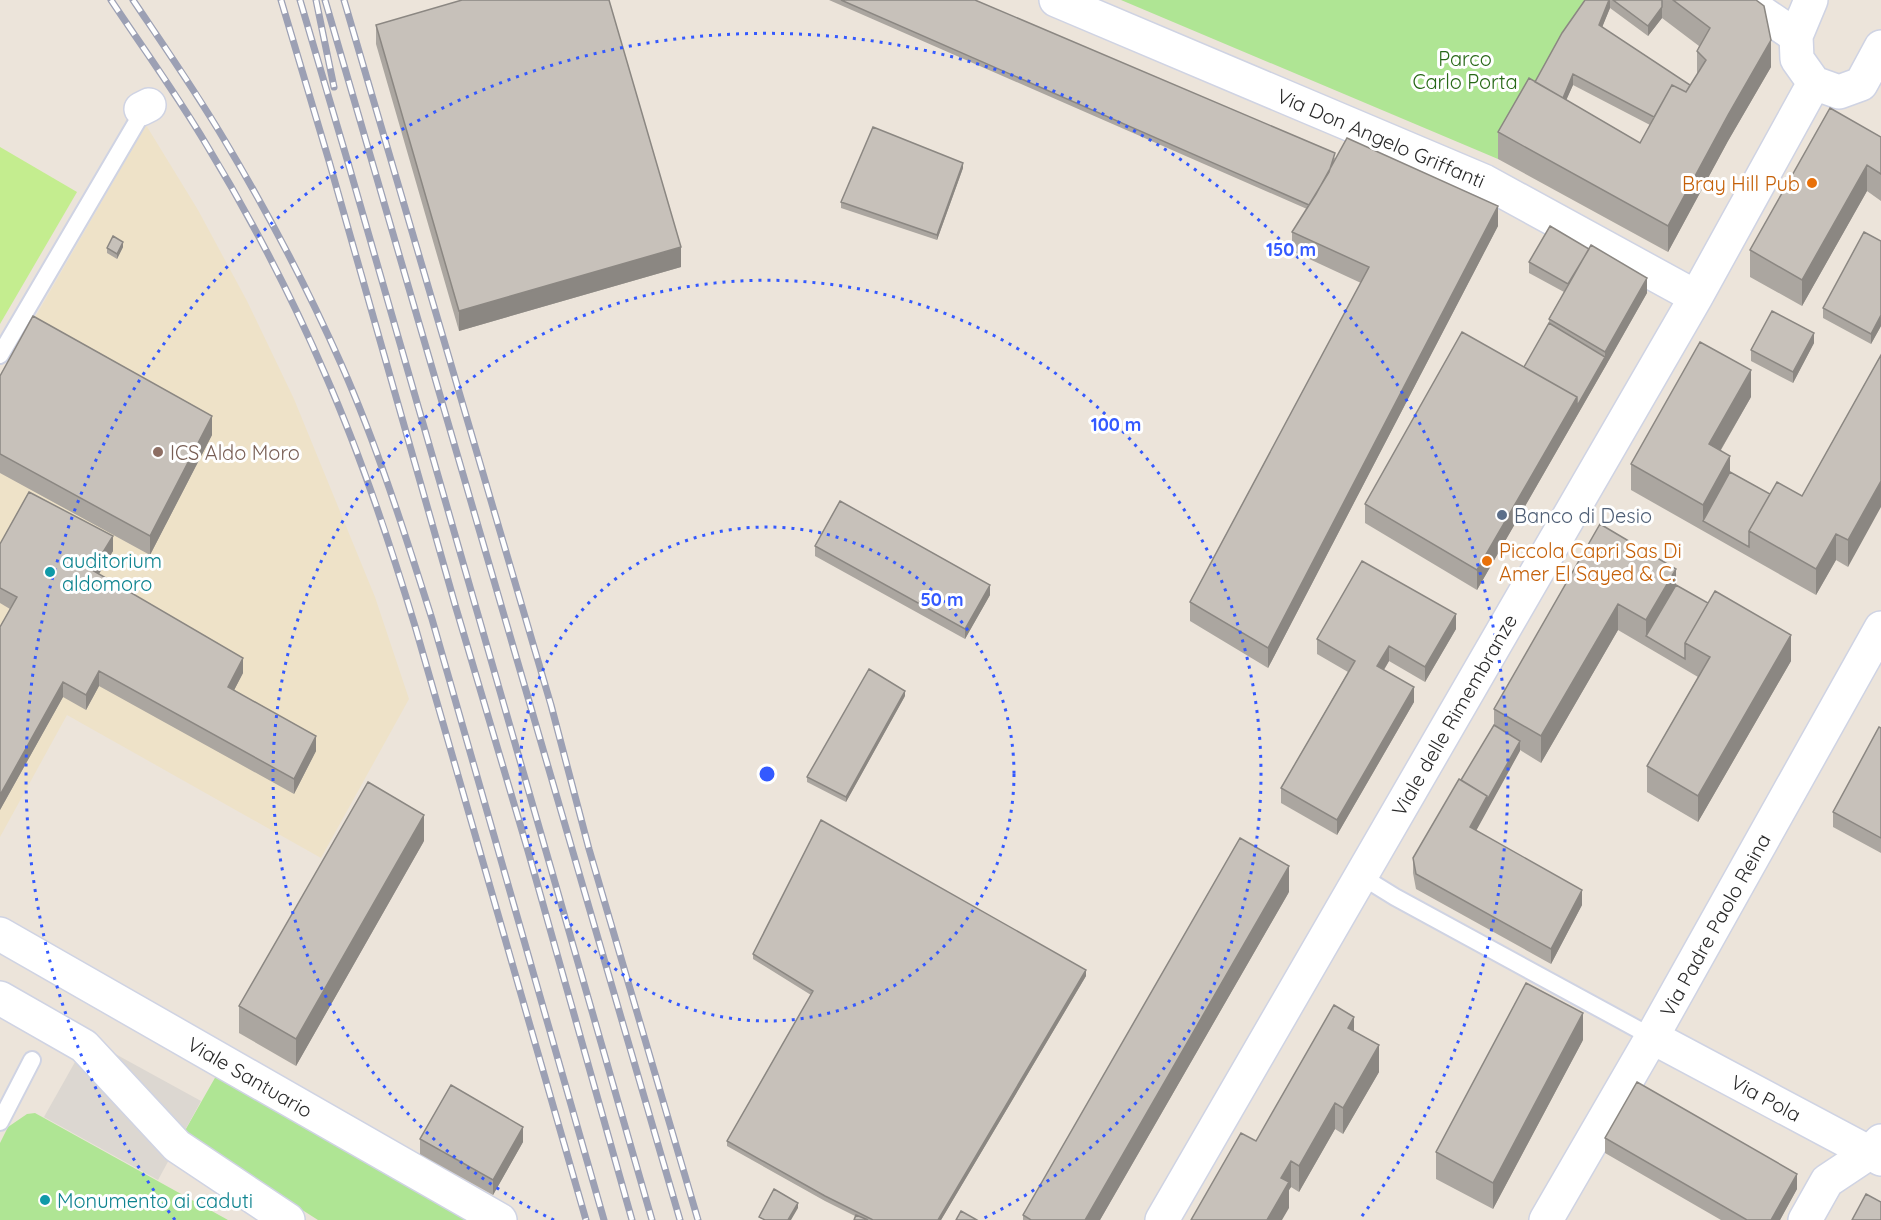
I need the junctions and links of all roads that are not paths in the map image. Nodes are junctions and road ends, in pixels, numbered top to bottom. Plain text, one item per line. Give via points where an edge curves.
1 (1056, 0) edge
2 (1743, 0) edge
3 (1811, 0) edge
4 (1796, 36) junction
5 (1881, 47) edge
6 (1814, 83) junction
7 (1871, 91) edge
8 (145, 107) dead end
9 (1696, 297) junction
10 (0, 355) edge
11 (1881, 628) edge
12 (1361, 876) junction
13 (0, 934) edge
14 (0, 998) edge
15 (1652, 1037) junction
16 (32, 1060) dead end
17 (0, 1122) edge
18 (1877, 1151) edge
19 (288, 1220) edge
20 (500, 1220) edge
21 (1162, 1220) edge
22 (1546, 1220) edge
23 (1805, 1220) edge

1 - 9 street, Via Don Angelo Griffanti via 1484,181
2 - 4 street
3 - 4 street
4 - 6 street via 1797,59
5 - 7 street
6 - 7 street via 1839,92
6 - 9 street, Viale delle Rimembranze
8 - 10 lane
9 - 12 street, Viale delle Rimembranze
11 - 15 street, Via Padre Paolo Reina
12 - 15 lane
12 - 21 street, Viale delle Rimembranze
13 - 20 street, Viale Santuario
14 - 19 street via 84,1046 177,1146
15 - 18 street, Via Pola
15 - 22 street, Via Padre Paolo Reina
16 - 17 lane
18 - 23 street via 1827,1181

